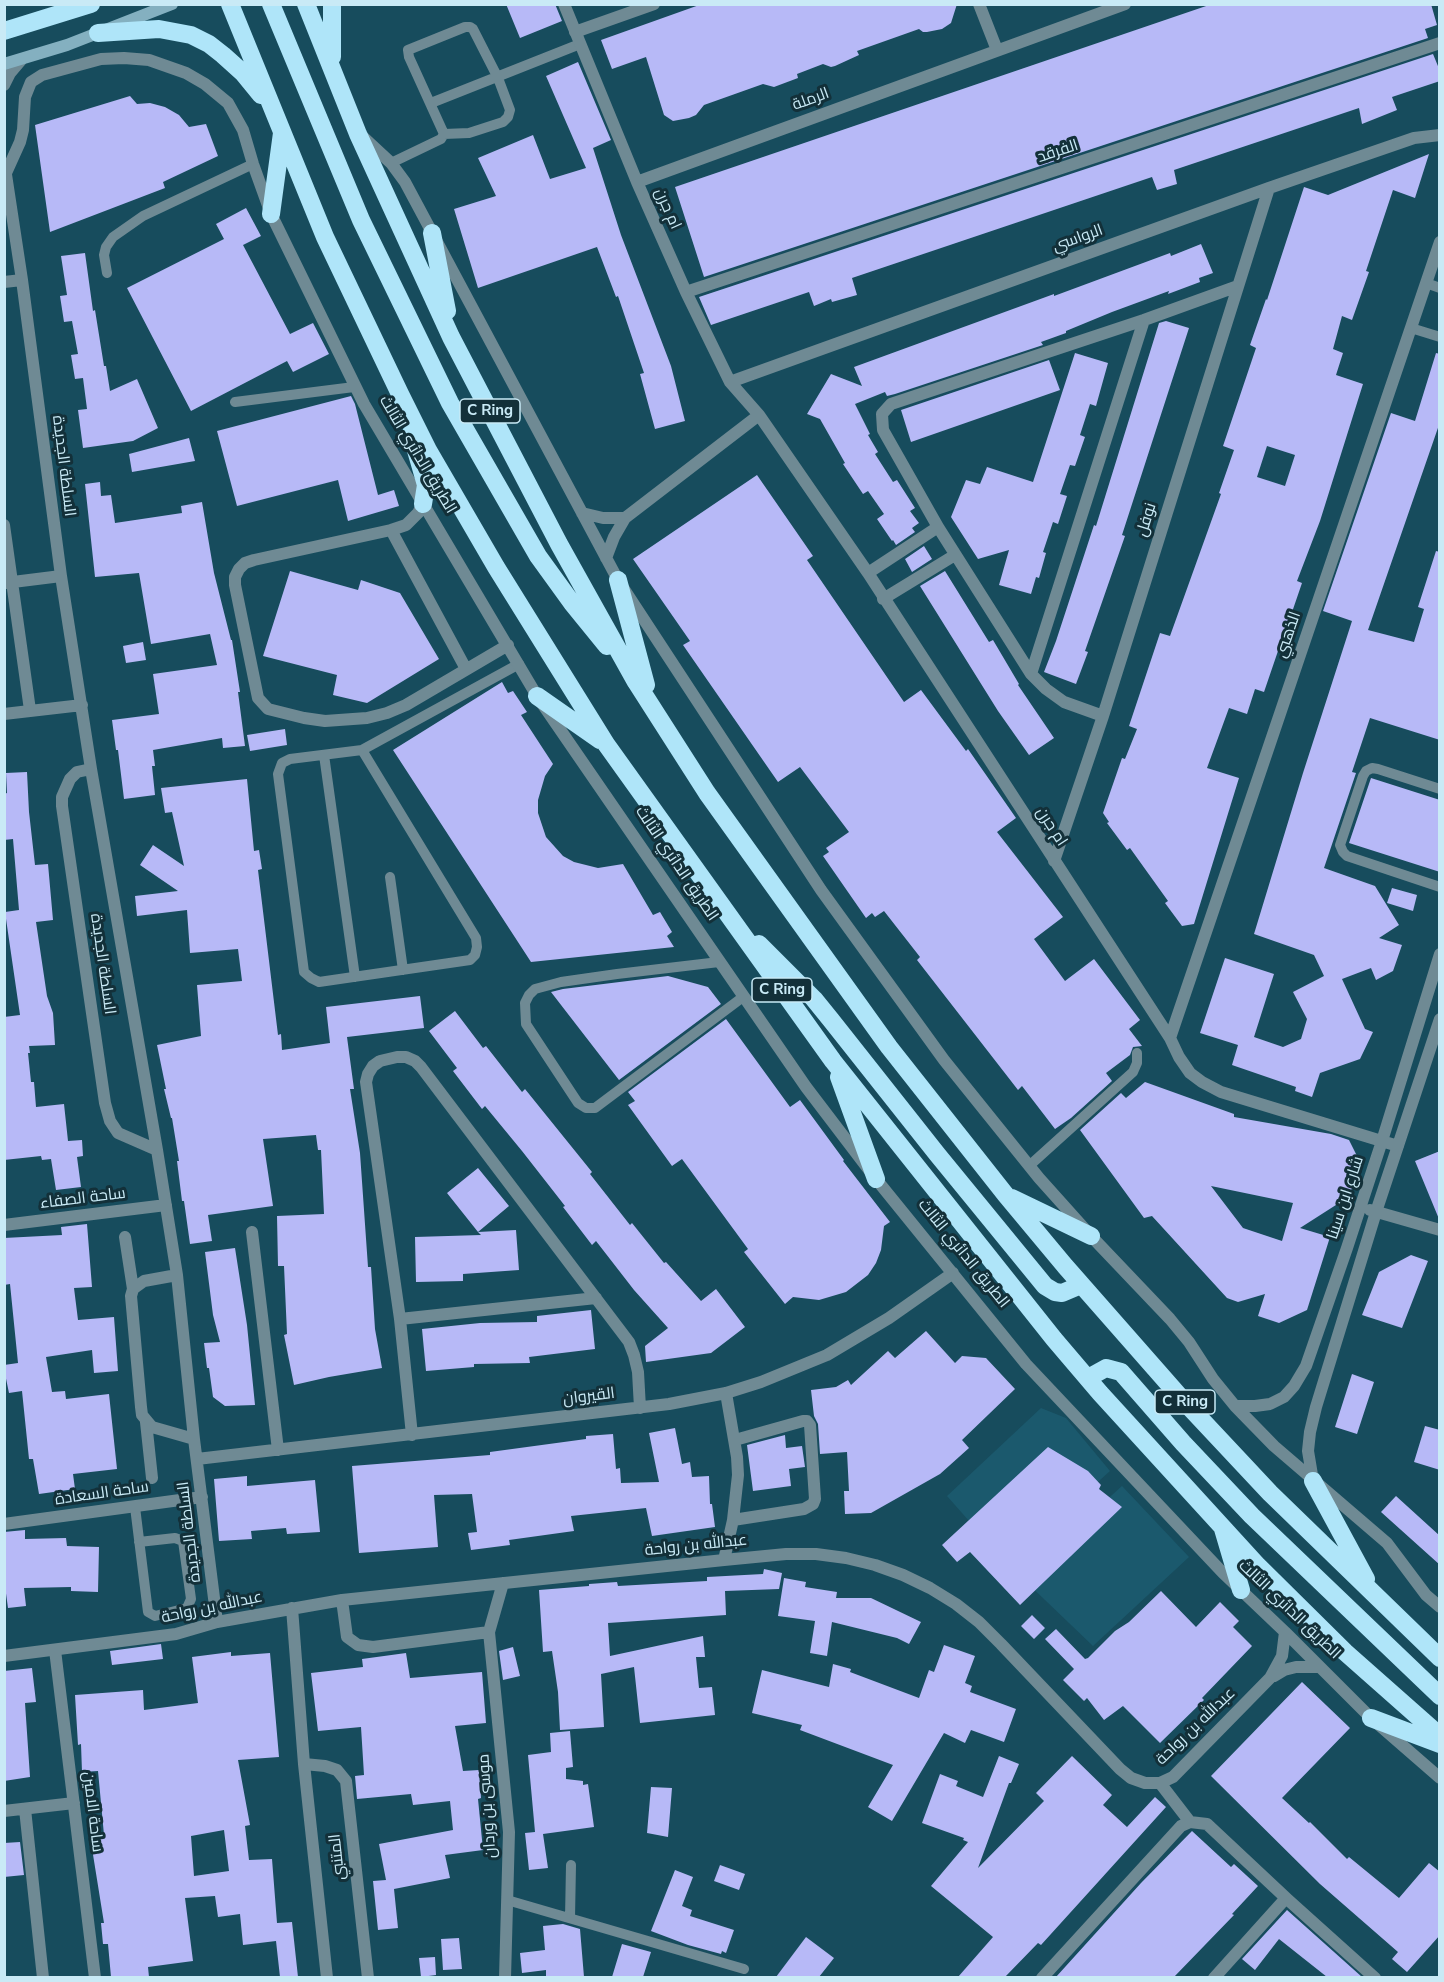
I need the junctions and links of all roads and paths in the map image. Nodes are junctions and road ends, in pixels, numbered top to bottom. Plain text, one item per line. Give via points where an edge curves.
1 (91, 4) edge
2 (172, 4) edge
3 (230, 4) edge
4 (271, 4) edge
5 (306, 4) edge
6 (332, 4) edge
7 (564, 4) edge
8 (654, 4) edge
9 (979, 4) edge
10 (1125, 4) edge
11 (4, 31) edge
12 (98, 33) junction
13 (578, 38) junction
14 (1440, 43) edge
15 (997, 50) junction
16 (21, 60) junction
17 (4, 64) edge
18 (333, 73) junction
19 (498, 78) junction
20 (4, 85) edge
21 (431, 103) junction
22 (274, 112) junction
23 (282, 131) junction
24 (358, 134) junction
25 (444, 134) junction
26 (1440, 135) edge
27 (391, 163) junction
28 (253, 164) junction
29 (5, 170) edge
30 (637, 182) junction
31 (1269, 188) junction
32 (271, 214) junction
33 (432, 233) junction
34 (1440, 242) edge
35 (107, 273) dead end
36 (22, 280) junction
37 (4, 282) edge
38 (1426, 283) junction
39 (1238, 286) junction
40 (1440, 288) edge
41 (686, 292) junction
42 (1144, 320) junction
43 (1411, 328) junction
44 (451, 337) junction
45 (1440, 338) edge
46 (730, 382) junction
47 (354, 387) junction
48 (400, 394) junction
49 (235, 402) dead end
50 (759, 415) junction
51 (423, 504) junction
52 (582, 513) junction
53 (625, 518) junction
54 (4, 525) edge
55 (938, 527) junction
56 (391, 530) junction
57 (955, 555) junction
58 (606, 558) junction
59 (868, 573) junction
60 (60, 576) junction
61 (618, 580) junction
62 (8, 583) edge
63 (883, 599) junction
64 (508, 645) junction
65 (519, 664) junction
66 (466, 669) junction
67 (1031, 674) junction
68 (636, 682) junction
69 (537, 696) junction
70 (82, 705) junction
71 (652, 707) junction
72 (30, 710) junction
73 (4, 714) edge
74 (1103, 716) junction
75 (606, 744) junction
76 (362, 750) junction
77 (324, 755) junction
78 (90, 769) junction
79 (1440, 789) edge
80 (1054, 861) junction
81 (390, 877) dead end
82 (1440, 887) edge
83 (723, 910) junction
84 (1440, 954) edge
85 (719, 962) junction
86 (403, 970) junction
87 (355, 976) junction
88 (743, 997) junction
89 (1440, 1019) edge
90 (1170, 1038) junction
91 (1137, 1053) dead end
92 (833, 1061) junction
93 (1382, 1142) junction
94 (1398, 1146) junction
95 (157, 1150) junction
96 (1029, 1166) junction
97 (876, 1179) junction
98 (1005, 1194) junction
99 (166, 1205) junction
100 (1360, 1207) junction
101 (1376, 1212) junction
102 (4, 1225) edge
103 (1440, 1230) edge
104 (252, 1232) dead end
105 (1091, 1236) junction
106 (125, 1237) dead end
107 (953, 1273) junction
108 (177, 1275) junction
109 (1081, 1285) junction
110 (133, 1289) junction
111 (596, 1298) junction
112 (400, 1319) junction
113 (1088, 1378) junction
114 (726, 1393) junction
115 (1235, 1406) junction
116 (640, 1408) junction
117 (146, 1422) junction
118 (412, 1435) junction
119 (194, 1439) junction
120 (735, 1440) junction
121 (278, 1450) junction
122 (197, 1459) junction
123 (152, 1478) dead end
124 (1313, 1481) junction
125 (202, 1497) junction
126 (135, 1507) junction
127 (733, 1520) junction
128 (5, 1521) edge
129 (1222, 1525) junction
130 (139, 1542) junction
131 (724, 1560) junction
132 (503, 1583) junction
133 (1241, 1590) junction
134 (1378, 1599) junction
135 (342, 1600) junction
136 (1440, 1607) edge
137 (292, 1608) junction
138 (217, 1622) junction
139 (489, 1632) junction
140 (1285, 1632) junction
141 (55, 1650) junction
142 (4, 1656) edge
143 (1440, 1658) edge
144 (1320, 1667) junction
145 (1270, 1678) junction
146 (1440, 1696) edge
147 (1371, 1718) junction
148 (1440, 1736) edge
149 (1440, 1744) edge
150 (304, 1764) junction
151 (1440, 1778) edge
152 (1160, 1783) junction
153 (74, 1803) junction
154 (25, 1809) junction
155 (4, 1811) edge
156 (1190, 1822) junction
157 (572, 1865) dead end
158 (1286, 1898) junction
159 (507, 1900) junction
160 (570, 1918) junction
161 (744, 1969) dead end
162 (43, 1977) edge
163 (95, 1977) edge
164 (327, 1977) edge
165 (368, 1977) edge
166 (505, 1977) edge
167 (1042, 1977) edge
168 (1214, 1977) edge
169 (1375, 1977) edge

1 - 11 highway
2 - 12 main road
3 - 22 highway, الطريق الدائري الثالث / C Ring
4 - 68 highway via 361,220 450,403 538,556
5 - 18 highway, C Ring
6 - 18 highway
7 - 13 street, ام جرن
8 - 13 street
9 - 15 street
10 - 15 street, الرملة
12 - 16 main road
12 - 22 highway via 159,29 199,39 243,73
13 - 19 lane
13 - 30 street, ام جرن
14 - 41 street, الفرقد
15 - 30 street, الرملة
16 - 17 main road
16 - 20 street
18 - 24 highway, C Ring
19 - 21 lane
19 - 21 lane via 473,29 465,27 407,52
19 - 25 lane via 510,110 508,117 469,133
21 - 25 lane
22 - 23 highway, الطريق الدائري الثالث / C Ring
23 - 32 highway
23 - 48 highway, الطريق الدائري الثالث / C Ring via 325,237
24 - 27 street
24 - 44 highway, C Ring
25 - 27 lane
26 - 31 street, الرواسي via 1414,138
27 - 33 street
28 - 29 street, الطريق الدائري الثالث via 243,130 228,103 205,84 149,60 124,58 100,59 42,75 32,82 25,96 20,142
28 - 32 street, الطريق الدائري الثالث
28 - 35 lane via 143,216 113,237 104,255
29 - 36 street, السلطة الجديدة
30 - 41 street, ام جرن
31 - 39 street, نوفل
31 - 46 street, الرواسي
32 - 47 street, الطريق الدائري الثالث
33 - 44 highway
33 - 52 street
34 - 38 street, الذهبي
36 - 37 street
36 - 60 street, السلطة الجديدة
38 - 40 lane
38 - 43 street, الذهبي
39 - 42 street
39 - 74 street, نوفل
41 - 46 street, ام جرن
42 - 55 street via 891,404 882,414 883,430
42 - 67 street
43 - 45 lane
43 - 90 street, الذهبي
44 - 68 highway, C Ring
46 - 50 street, ام جرن
47 - 49 lane
47 - 51 street, الطريق الدائري الثالث
48 - 51 highway via 426,485
48 - 75 highway, الطريق الدائري الثالث / C Ring via 496,567
50 - 53 street
50 - 59 street, ام جرن
51 - 56 street via 406,525
51 - 64 street, الطريق الدائري الثالث
52 - 53 street
52 - 58 street
53 - 58 street
54 - 62 street
55 - 57 street
55 - 59 street
56 - 66 street
56 - 66 street via 254,560 239,568 235,585 258,698 268,710 346,721 406,705
57 - 63 street
57 - 67 street
58 - 61 street
59 - 63 street, ام جرن
60 - 62 street
60 - 70 street, السلطة الجديدة
61 - 71 highway
61 - 96 street via 821,890 944,1060
62 - 72 street
63 - 80 street, ام جرن
64 - 65 street, الطريق الدائري الثالث
64 - 66 street
65 - 69 street, الطريق الدائري الثالث
65 - 76 lane
67 - 74 street via 1064,702
68 - 71 highway, C Ring
69 - 75 highway
69 - 85 street, الطريق الدائري الثالث
70 - 72 street
70 - 78 street, السلطة الجديدة
71 - 98 highway, C Ring via 714,802 868,1018
72 - 73 street
74 - 80 street, نوفل
75 - 83 highway, الطريق الدائري الثالث / C Ring
76 - 77 lane
76 - 86 lane via 476,938 475,955 470,960
77 - 87 lane
77 - 87 lane via 290,759 282,763 278,774 304,972 319,982
78 - 95 street, السلطة الجديدة
78 - 95 street, السلطة الجديدة via 77,772 70,779 62,806 105,1102 118,1133
79 - 82 lane via 1378,769 1366,771 1340,845 1347,856
80 - 90 street, ام جرن
81 - 86 lane
83 - 92 highway, الطريق الدائري الثالث / C Ring
83 - 109 highway via 814,999 1045,1286 1062,1293
84 - 93 street, شارع ابن سينا
85 - 88 street, الطريق الدائري الثالث
85 - 88 lane via 606,975 535,989 525,1003 526,1024 578,1103 595,1108
86 - 87 lane
88 - 97 street, الطريق الدائري الثالث
89 - 94 street, شارع ابن سينا
90 - 93 street, ام جرن via 1190,1073 1221,1092
91 - 96 lane via 1133,1072
92 - 97 highway
92 - 113 highway, الطريق الدائري الثالث / C Ring
93 - 94 street, ام جرن
93 - 100 street, شارع ابن سينا
94 - 101 street, شارع ابن سينا
95 - 99 street, السلطة الجديدة
96 - 105 street
97 - 107 street, الطريق الدائري الثالث
98 - 105 highway
98 - 109 highway, C Ring
99 - 102 street, ساحة الصفاء
99 - 108 street, السلطة الجديدة
100 - 101 street
100 - 115 street, شارع ابن سينا via 1322,1323 1294,1386 1270,1404
101 - 103 street
101 - 124 street, شارع ابن سينا via 1310,1432
104 - 121 street
105 - 115 street via 1170,1319
106 - 110 street, السلطة الجديدة
107 - 114 street, القيروان via 827,1355
107 - 133 street, الطريق الدائري الثالث via 1026,1364
108 - 110 street via 144,1281
108 - 119 street, السلطة الجديدة
109 - 134 highway, C Ring via 1270,1493
110 - 117 street, السلطة الجديدة via 130,1302 142,1415
111 - 112 street
111 - 112 street via 421,1067 406,1057 397,1057 380,1060 366,1082
111 - 116 street via 629,1342 638,1372
112 - 118 street
113 - 129 highway, الطريق الدائري الثالث / C Ring
113 - 146 highway via 1106,1368 1121,1372 1252,1516
114 - 116 street, القيروان
114 - 120 street
115 - 124 street
116 - 118 street, القيروان
117 - 119 street via 159,1430
117 - 123 street, السلطة الجديدة
118 - 121 street, القيروان
119 - 122 street, السلطة الجديدة
120 - 127 street via 738,1475
120 - 127 street via 807,1421 815,1499 804,1509
121 - 122 street, القيروان
122 - 125 street, السلطة الجديدة
124 - 134 highway
124 - 136 street via 1387,1543 1426,1595
125 - 126 street, ساحة السعادة
125 - 138 street, السلطة الجديدة
126 - 128 street, ساحة السعادة
126 - 130 lane
127 - 131 street
129 - 133 highway
129 - 148 highway, الطريق الدائري الثالث / C Ring via 1346,1652
130 - 130 lane via 148,1612 155,1616 187,1608 191,1599 183,1541 175,1538
131 - 132 street, عبدالله بن رواحة
131 - 152 street, عبدالله بن رواحة via 786,1554 846,1558 930,1588 979,1622 1131,1778
132 - 135 street, عبدالله بن رواحة
132 - 139 street, موسى بن وردان
133 - 140 street, الطريق الدائري الثالث
134 - 143 highway, C Ring
135 - 137 street, عبدالله بن رواحة
135 - 139 street via 347,1637 358,1646
137 - 138 street, عبدالله بن رواحة
137 - 150 street, المتنبي
138 - 141 street, عبدالله بن رواحة via 165,1635
139 - 159 street, موسى بن وردان via 509,1832
140 - 144 street, الطريق الدائري الثالث
140 - 145 street, عبدالله بن رواحة via 1282,1656
141 - 142 street, عبدالله بن رواحة
141 - 153 street, ساحة الامين
144 - 145 street, عبدالله بن رواحة via 1296,1667
144 - 147 street, الطريق الدائري الثالث
145 - 152 street, عبدالله بن رواحة via 1173,1777
147 - 149 highway
147 - 151 street, الطريق الدائري الثالث
150 - 164 street, المتنبي
150 - 165 street, المتنبي via 337,1770 346,1781
152 - 156 street
153 - 154 street
153 - 163 street, ساحة الامين
154 - 155 street
154 - 162 street
156 - 158 street via 1207,1824
156 - 167 street via 1181,1827
157 - 160 lane
158 - 168 street
158 - 169 street
159 - 160 lane
159 - 166 street, موسى بن وردان
160 - 161 lane

